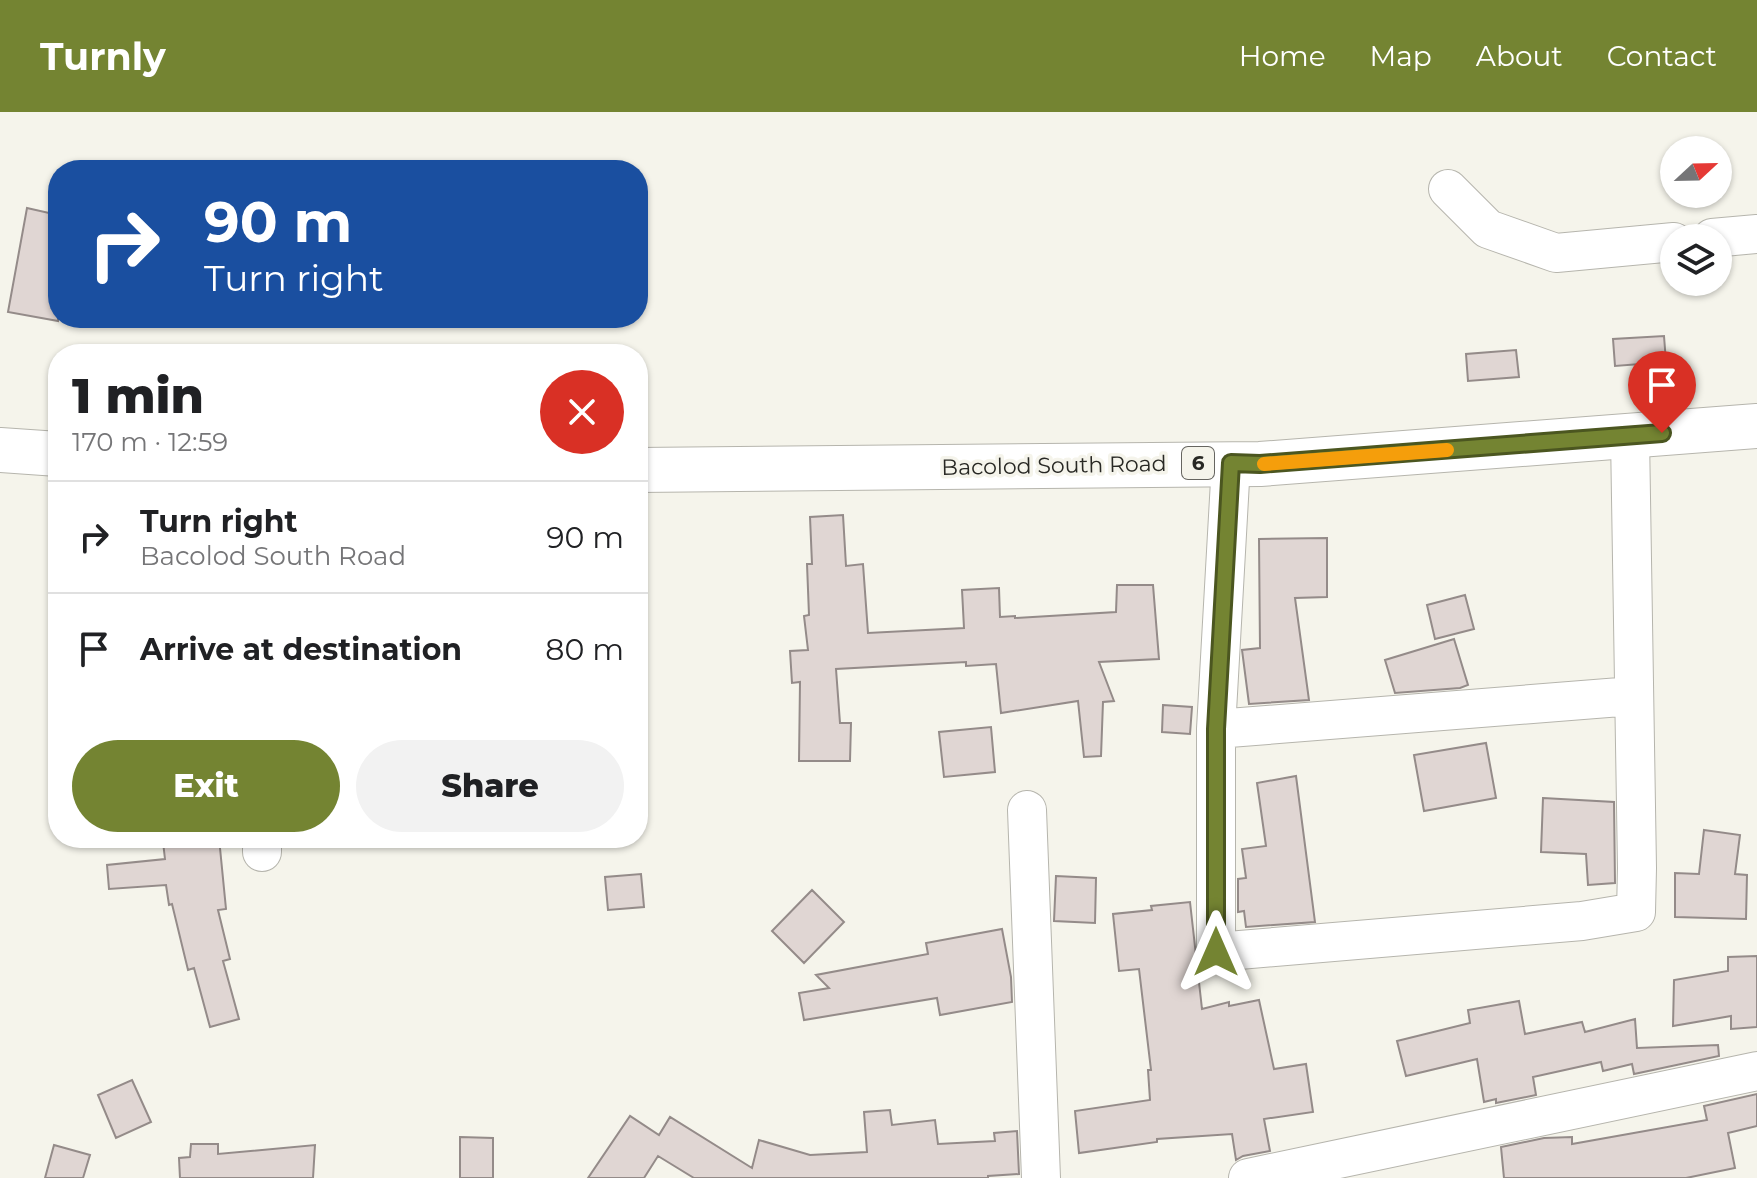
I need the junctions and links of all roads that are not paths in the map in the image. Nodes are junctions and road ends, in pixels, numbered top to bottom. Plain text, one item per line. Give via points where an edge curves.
1 (1448, 189) dead end
2 (1757, 234) edge
3 (1732, 236) edge
4 (1660, 243) edge
5 (1757, 426) edge
6 (1630, 436) junction
7 (0, 450) edge
8 (48, 453) edge
9 (1231, 463) junction
10 (648, 470) edge
11 (1633, 696) junction
12 (1216, 729) junction
13 (1027, 810) dead end
14 (1757, 1071) edge
15 (1041, 1178) edge
16 (1248, 1178) edge

1 - 4 street via 1488,229 1556,253
2 - 3 street
5 - 6 highway, Bacolod South Road / 6
6 - 9 highway, Bacolod South Road / 6
6 - 11 street
7 - 8 highway
9 - 10 highway, Bacolod South Road / 6
9 - 12 street
11 - 12 street
11 - 12 street via 1636,912 1216,952
13 - 15 street
14 - 16 street

